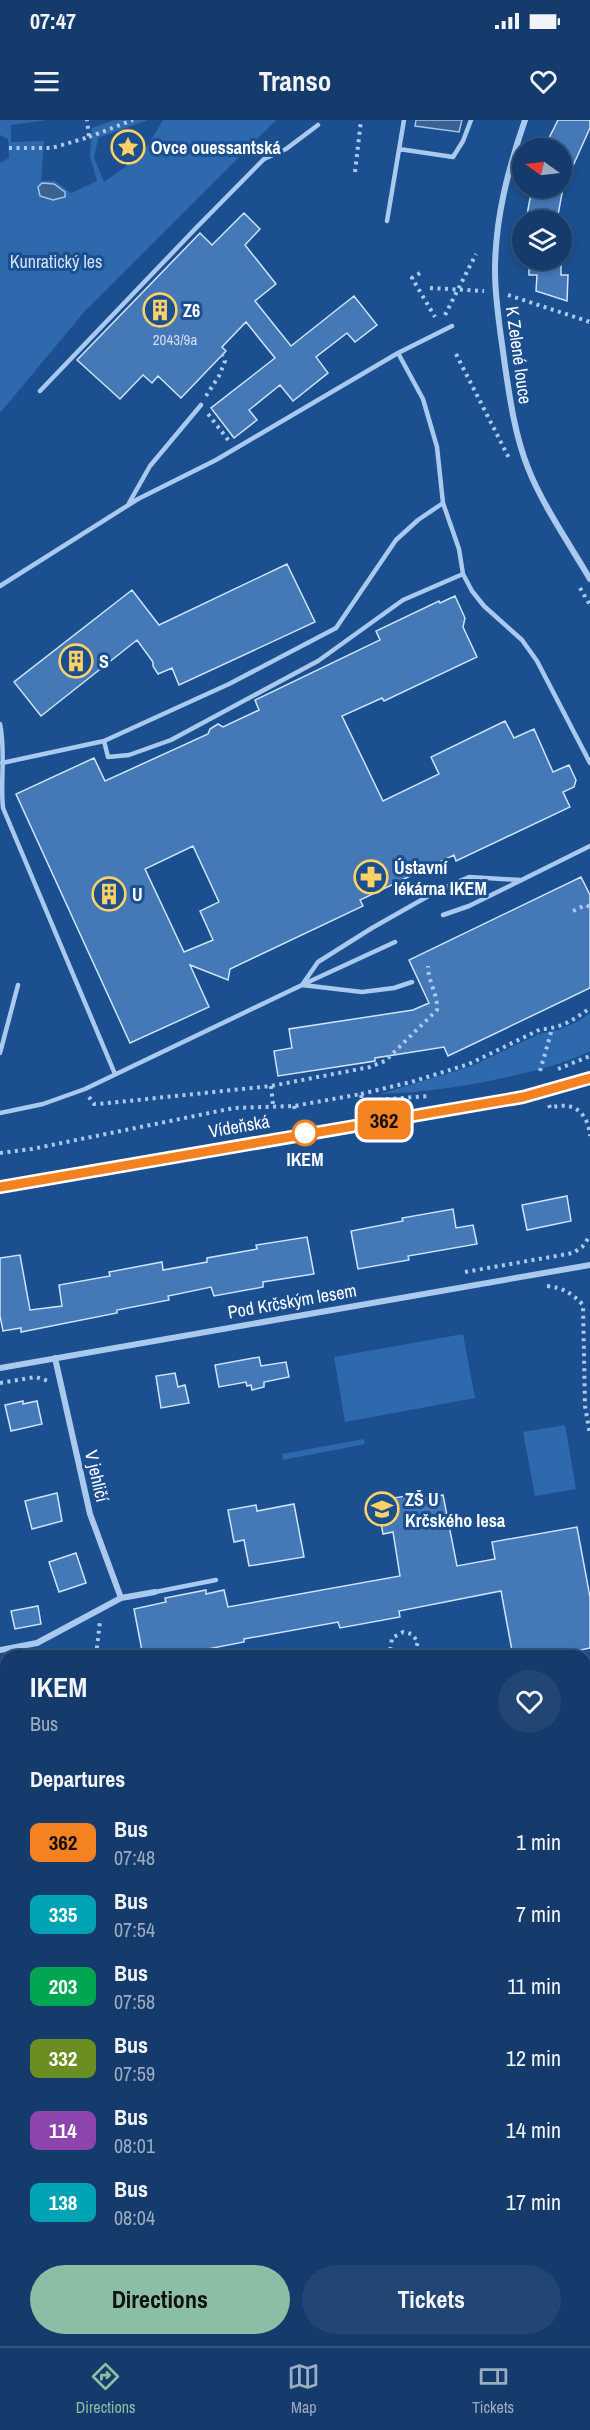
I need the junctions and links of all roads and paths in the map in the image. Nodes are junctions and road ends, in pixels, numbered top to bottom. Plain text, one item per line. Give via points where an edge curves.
1 (87, 120) edge
2 (134, 120) edge
3 (361, 120) edge
4 (404, 120) edge
5 (471, 120) edge
6 (525, 120) edge
7 (318, 125) dead end
8 (90, 137) junction
9 (9, 148) dead end
10 (399, 149) junction
11 (355, 172) dead end
12 (387, 221) dead end
13 (476, 254) dead end
14 (420, 273) dead end
15 (430, 288) dead end
16 (458, 290) junction
17 (484, 291) dead end
18 (496, 292) junction
19 (445, 315) dead end
20 (435, 317) dead end
21 (590, 322) edge
22 (452, 326) dead end
23 (398, 353) junction
24 (222, 355) dead end
25 (40, 391) dead end
26 (201, 405) junction
27 (235, 449) junction
28 (443, 503) junction
29 (128, 506) junction
30 (463, 574) junction
31 (590, 579) edge
32 (0, 586) edge
33 (0, 724) edge
34 (104, 741) junction
35 (2, 763) junction
36 (590, 763) edge
37 (590, 846) edge
38 (520, 880) junction
39 (590, 907) edge
40 (573, 911) dead end
41 (443, 915) dead end
42 (394, 942) dead end
43 (428, 966) dead end
44 (412, 982) dead end
45 (18, 985) dead end
46 (302, 985) junction
47 (590, 1008) edge
48 (552, 1029) junction
49 (0, 1053) edge
50 (590, 1056) edge
51 (115, 1074) junction
52 (590, 1078) edge
53 (271, 1086) junction
54 (361, 1094) junction
55 (431, 1096) dead end
56 (89, 1097) dead end
57 (548, 1104) dead end
58 (273, 1105) junction
59 (294, 1106) junction
60 (0, 1113) edge
61 (296, 1113) dead end
62 (590, 1136) edge
63 (0, 1153) edge
64 (0, 1187) edge
65 (590, 1236) edge
66 (590, 1265) edge
67 (491, 1268) dead end
68 (542, 1285) dead end
69 (55, 1358) junction
70 (0, 1368) edge
71 (0, 1383) edge
72 (52, 1389) dead end
73 (590, 1435) edge
74 (216, 1580) dead end
75 (155, 1592) joint
76 (121, 1598) junction
77 (101, 1609) junction
78 (0, 1650) edge
79 (97, 1650) edge
80 (390, 1650) edge
81 (415, 1650) edge

1 - 8 path
2 - 8 path
3 - 11 path
4 - 10 lane
5 - 10 lane via 453,157
6 - 18 street, K Zelené louce via 501,202
7 - 25 lane via 286,149 264,159
8 - 9 path via 52,148
10 - 12 lane
13 - 16 path
14 - 20 path via 412,278
15 - 16 path
16 - 17 path
16 - 19 path
18 - 21 path
18 - 31 street, K Zelené louce via 512,414 528,469
22 - 23 lane
23 - 27 lane
23 - 28 lane via 423,399 438,447
24 - 26 path via 225,361 219,376
26 - 27 path
26 - 29 lane via 150,466
27 - 29 lane
28 - 30 lane
28 - 34 lane via 396,540 336,628 229,684
29 - 32 lane
30 - 34 lane via 403,600 318,661 171,740 129,755 108,757
30 - 36 lane via 484,606 522,640 537,661
33 - 35 lane
34 - 35 lane
35 - 51 lane via 3,808
37 - 38 lane
38 - 41 lane
38 - 46 lane via 469,877 439,890 318,962
39 - 40 path
42 - 46 lane
43 - 53 path via 428,978 438,999 437,1010 385,1061
44 - 46 lane via 362,992
45 - 49 lane
46 - 51 lane
47 - 48 path
48 - 50 path via 539,1073
48 - 54 path via 541,1029 469,1064
51 - 60 lane via 64,1097
52 - 64 main road, Vídeňská via 523,1097
53 - 56 path via 99,1104
53 - 58 path
54 - 55 path via 362,1101
54 - 59 path
57 - 62 path via 550,1108 570,1106 583,1113
58 - 59 path
58 - 63 path via 234,1108
59 - 61 path
65 - 67 path via 573,1252
66 - 69 street, Pod Krčským lesem
68 - 73 path via 565,1290 583,1305 585,1406
69 - 70 street, Pod Krčským lesem
69 - 76 street, V jehličí via 90,1514
71 - 72 path via 45,1378
74 - 75 lane
75 - 76 street
76 - 77 street
77 - 78 street via 37,1643
77 - 79 path
80 - 81 path via 392,1638 403,1632 418,1641

